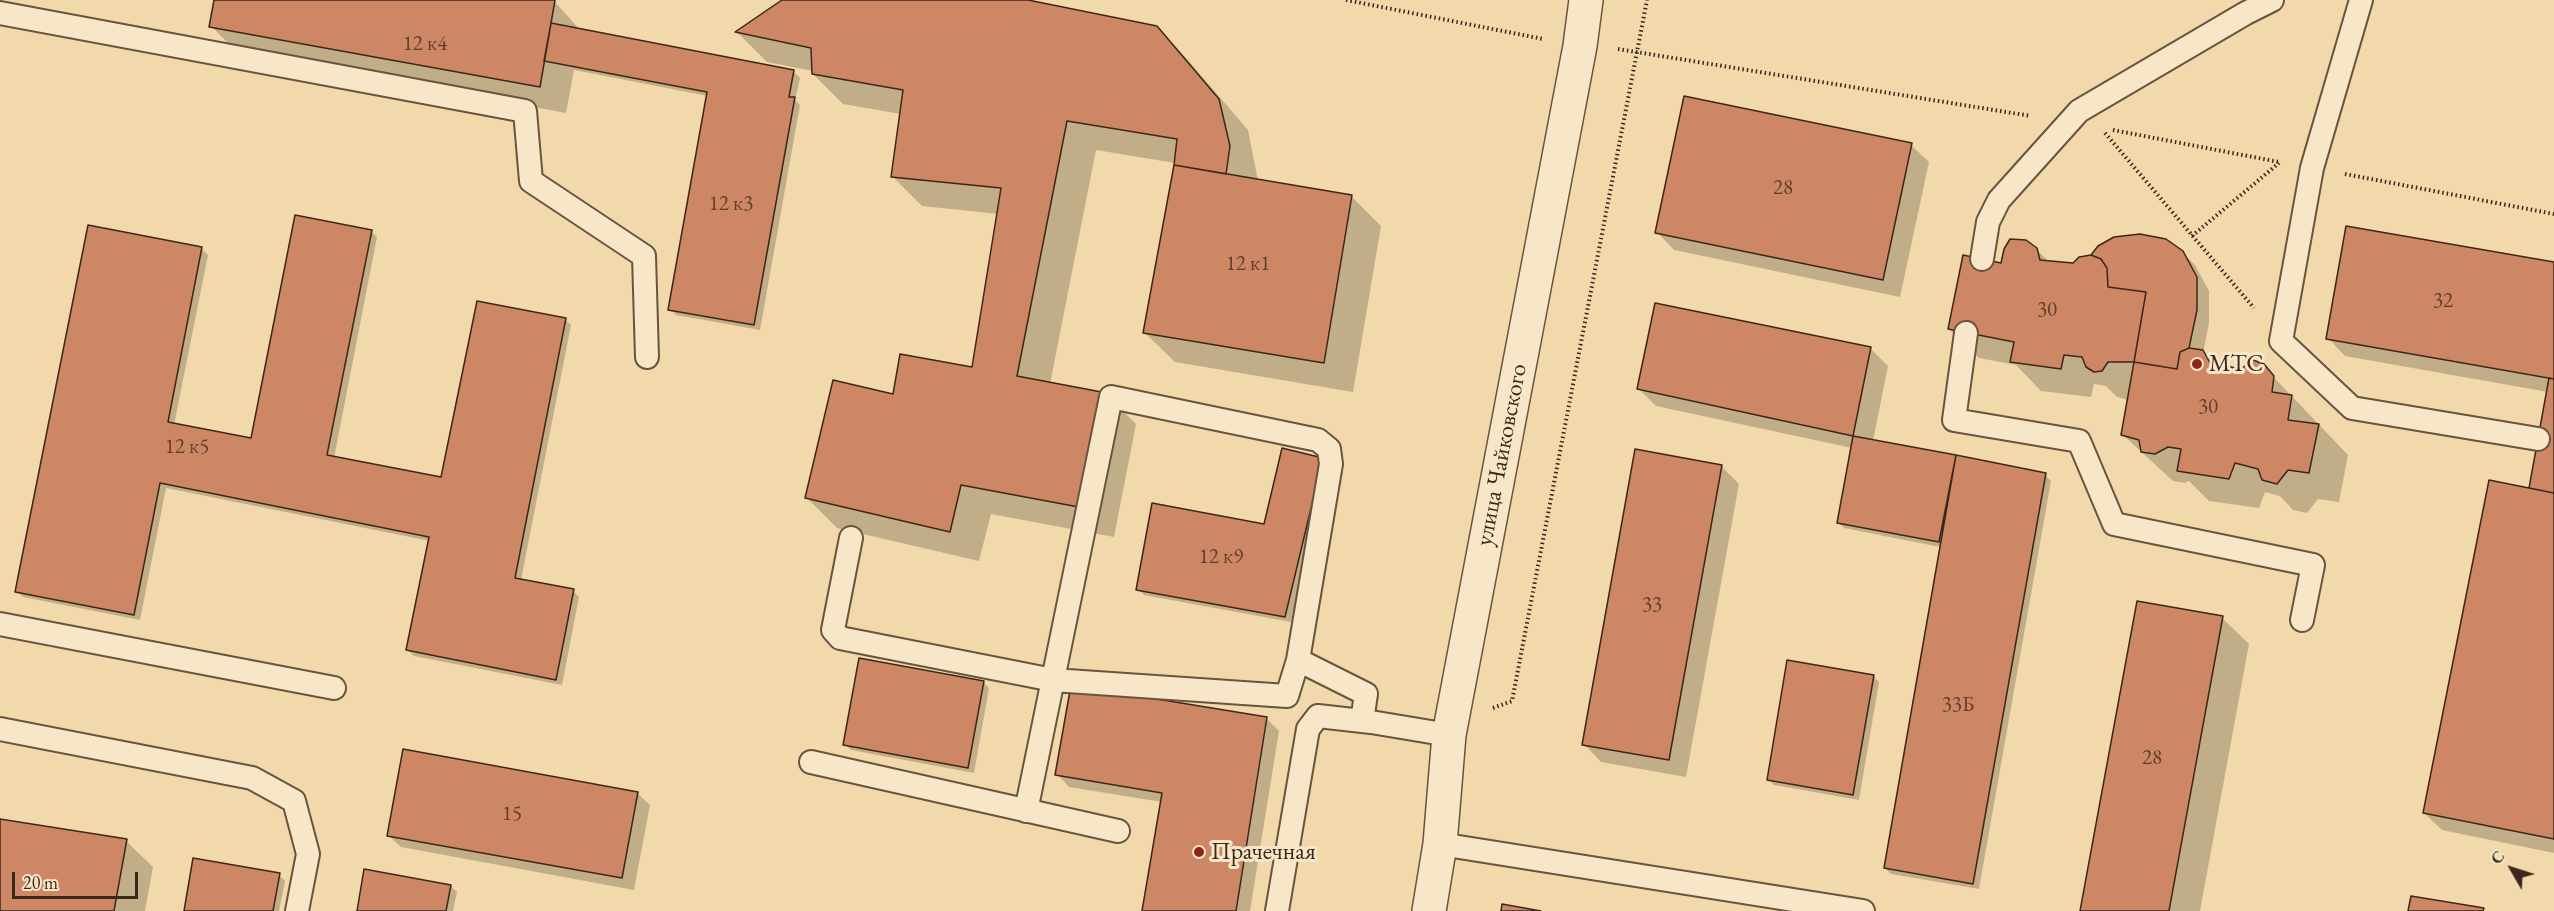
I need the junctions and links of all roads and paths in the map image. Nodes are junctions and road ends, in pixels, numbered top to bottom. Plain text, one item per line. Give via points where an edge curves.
1 (1346, 0) edge
2 (1586, 0) edge
3 (1647, 0) edge
4 (2272, 0) edge
5 (2361, 0) edge
6 (0, 13) edge
7 (1580, 46) junction
8 (1637, 51) junction
9 (2069, 122) junction
10 (2280, 162) junction
11 (2312, 168) junction
12 (2554, 213) edge
13 (2192, 236) junction
14 (1982, 259) dead end
15 (1966, 333) dead end
16 (2282, 341) junction
17 (647, 357) dead end
18 (2538, 439) dead end
19 (851, 538) dead end
20 (2302, 620) dead end
21 (0, 624) edge
22 (1298, 660) junction
23 (1053, 680) junction
24 (334, 688) dead end
25 (1483, 711) dead end
26 (1362, 721) junction
27 (0, 729) edge
28 (1449, 735) junction
29 (811, 762) dead end
30 (1026, 811) junction
31 (1118, 831) dead end
32 (1440, 844) junction
33 (297, 911) edge
34 (1277, 911) edge
35 (1429, 911) edge
36 (1863, 911) edge

1 - 7 path
2 - 7 street, улица Чайковского
3 - 8 path
4 - 9 lane via 2079,111
5 - 11 lane
6 - 17 lane via 525,111 531,181 644,256
7 - 8 path
7 - 28 street, улица Чайковского
8 - 9 path
8 - 25 path via 1512,701
9 - 14 lane via 1999,200 1988,222
10 - 11 path
10 - 13 path
10 - 13 path via 2100,128
11 - 12 path
11 - 16 lane
13 - 16 path
15 - 20 lane via 1954,420 2079,441 2114,524 2313,565
16 - 18 lane via 2352,408
19 - 23 lane via 833,630 840,638
21 - 24 lane
22 - 23 lane via 1287,696
22 - 23 lane via 1331,464 1329,449 1318,440 1111,397
22 - 26 lane via 1366,694
23 - 30 lane
26 - 28 lane
26 - 34 lane via 1318,716 1308,729
27 - 33 lane via 252,778 294,801 308,854
28 - 32 street, улица Чайковского
29 - 30 lane
30 - 31 lane
32 - 35 street, улица Чайковского
32 - 36 lane

